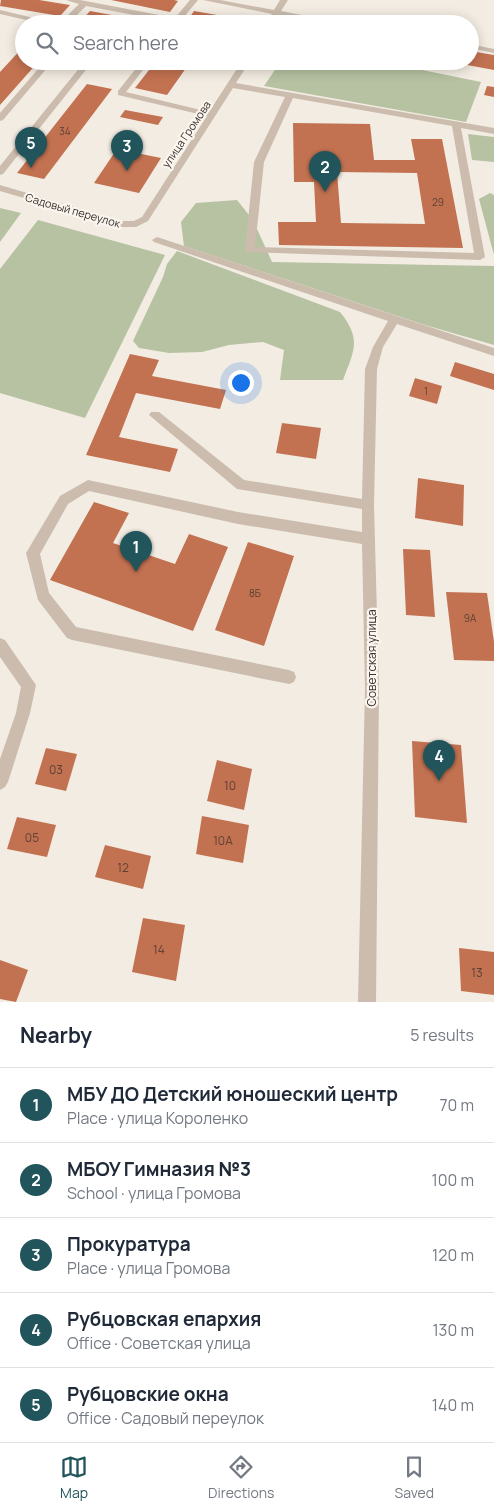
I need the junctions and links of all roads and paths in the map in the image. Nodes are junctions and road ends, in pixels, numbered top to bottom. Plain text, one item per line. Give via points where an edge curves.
1 (70, 0) edge
2 (194, 0) edge
3 (207, 0) edge
4 (284, 0) edge
5 (84, 3) junction
6 (0, 12) edge
7 (276, 12) junction
8 (15, 15) edge
9 (72, 15) edge
10 (141, 15) edge
11 (181, 15) edge
12 (274, 15) edge
13 (293, 15) edge
14 (479, 48) edge
15 (494, 51) edge
16 (41, 70) edge
17 (82, 70) edge
18 (139, 70) edge
19 (240, 70) edge
20 (231, 85) junction
21 (290, 96) junction
22 (213, 115) junction
23 (0, 118) edge
24 (456, 124) junction
25 (494, 131) edge
26 (0, 172) edge
27 (0, 189) edge
28 (145, 219) joint
29 (157, 240) dead end
30 (394, 319) junction
31 (494, 352) edge
32 (155, 415) dead end
33 (368, 506) junction
34 (370, 539) junction
35 (0, 645) edge
36 (289, 677) dead end
37 (0, 782) edge
38 (367, 1002) edge

1 - 5 street
2 - 11 street
3 - 7 street
4 - 7 street
5 - 9 street
5 - 10 street
6 - 8 street
7 - 12 street
7 - 13 street
14 - 15 street
16 - 23 street
17 - 26 street
18 - 22 street via 121,93
19 - 20 street, улица Громова
20 - 21 street
20 - 22 street, улица Громова
21 - 24 street
21 - 24 street via 258,162 250,250 480,258
22 - 28 street, улица Громова
24 - 25 street
27 - 28 street, Садовый переулок via 122,224 136,224
29 - 30 street
30 - 31 street
30 - 33 street, Советская улица via 378,347 371,369
32 - 33 street via 241,486
33 - 34 street, Советская улица
34 - 36 street via 238,518 88,485 64,500 33,553 43,596 72,633
34 - 38 street, Советская улица via 372,699
35 - 37 street via 29,685

